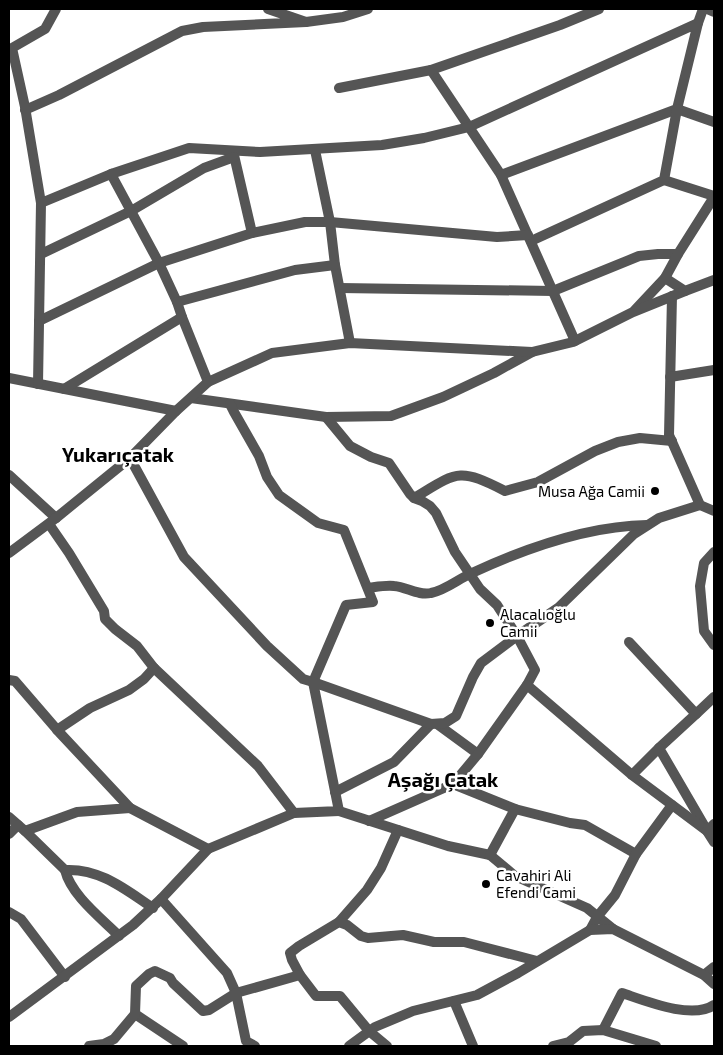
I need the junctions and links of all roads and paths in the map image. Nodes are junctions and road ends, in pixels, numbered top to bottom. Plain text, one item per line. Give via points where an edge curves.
1 (56, 9) edge
2 (268, 9) edge
3 (368, 9) edge
4 (599, 9) edge
5 (705, 9) edge
6 (714, 12) edge
7 (306, 22) junction
8 (698, 23) junction
9 (431, 70) junction
10 (338, 88) dead end
11 (677, 109) junction
12 (25, 110) junction
13 (714, 122) edge
14 (468, 127) junction
15 (315, 150) junction
16 (234, 154) junction
17 (111, 174) junction
18 (501, 175) junction
19 (664, 180) junction
20 (714, 197) edge
21 (41, 203) junction
22 (131, 211) junction
23 (330, 222) junction
24 (252, 233) junction
25 (529, 238) junction
26 (42, 254) junction
27 (678, 254) junction
28 (159, 263) junction
29 (334, 265) junction
30 (665, 278) junction
31 (714, 280) edge
32 (340, 288) junction
33 (552, 291) junction
34 (685, 291) junction
35 (672, 296) junction
36 (177, 302) junction
37 (633, 312) junction
38 (182, 317) junction
39 (39, 321) junction
40 (575, 341) junction
41 (350, 343) junction
42 (532, 352) junction
43 (714, 370) edge
44 (670, 377) junction
45 (9, 378) edge
46 (208, 382) junction
47 (38, 384) junction
48 (64, 389) junction
49 (191, 398) junction
50 (230, 404) junction
51 (176, 411) junction
52 (326, 417) junction
53 (672, 441) junction
54 (130, 458) junction
55 (9, 475) edge
56 (414, 498) junction
57 (700, 505) junction
58 (714, 510) edge
59 (52, 521) junction
60 (648, 525) junction
61 (714, 552) edge
62 (9, 553) edge
63 (470, 573) junction
64 (368, 588) junction
65 (517, 636) junction
66 (629, 642) dead end
67 (714, 646) edge
68 (154, 668) junction
69 (9, 680) edge
70 (314, 682) junction
71 (527, 685) junction
72 (714, 697) edge
73 (696, 714) junction
74 (434, 724) junction
75 (57, 730) junction
76 (659, 748) junction
77 (478, 754) junction
78 (632, 775) junction
79 (453, 784) junction
80 (336, 792) junction
81 (672, 805) junction
82 (130, 808) junction
83 (515, 809) junction
84 (339, 811) junction
85 (294, 813) junction
86 (9, 817) edge
87 (369, 821) junction
88 (21, 828) junction
89 (711, 828) edge
90 (398, 830) junction
91 (9, 834) edge
92 (714, 842) edge
93 (208, 849) junction
94 (636, 854) junction
95 (490, 855) junction
96 (65, 870) junction
97 (162, 900) junction
98 (153, 908) junction
99 (9, 912) edge
100 (597, 917) junction
101 (339, 922) junction
102 (590, 930) junction
103 (612, 930) junction
104 (119, 936) junction
105 (537, 961) junction
106 (714, 967) edge
107 (300, 975) junction
108 (704, 975) junction
109 (65, 976) junction
110 (714, 984) edge
111 (236, 994) junction
112 (454, 1000) junction
113 (714, 1005) edge
114 (135, 1014) junction
115 (9, 1017) edge
116 (603, 1030) junction
117 (369, 1031) junction
118 (89, 1046) edge
119 (183, 1046) edge
120 (255, 1046) edge
121 (349, 1046) edge
122 (387, 1046) edge
123 (473, 1046) edge
124 (554, 1046) edge
125 (656, 1046) edge

1 - 12 street via 45,29 12,48
2 - 7 street
3 - 7 street via 343,17
4 - 9 street
5 - 6 street
5 - 8 street
7 - 12 street via 182,31
8 - 11 street
8 - 14 street
9 - 10 street
9 - 14 street
11 - 13 street
11 - 18 street
11 - 19 street
12 - 21 street
14 - 15 street via 382,145
14 - 18 street
15 - 16 street
15 - 23 street
16 - 17 street via 189,148
16 - 22 street
16 - 24 street
17 - 21 street
17 - 22 street
18 - 25 street
19 - 20 street
19 - 25 street
20 - 27 street
21 - 26 street
22 - 26 street
22 - 28 street
23 - 24 street via 305,222
23 - 25 street
23 - 29 street
24 - 28 street
25 - 33 street
26 - 39 street
27 - 30 street
27 - 33 street via 639,256
28 - 36 street
28 - 39 street
29 - 32 street
29 - 36 street via 295,270
30 - 34 street
30 - 37 street
31 - 34 street
32 - 33 street
32 - 41 street
33 - 40 street
34 - 35 street
35 - 37 street
35 - 44 street
36 - 38 street
37 - 40 street
38 - 46 street
38 - 48 street
39 - 47 street
40 - 42 street
41 - 42 street
41 - 46 street via 272,353
42 - 52 street via 451,393 391,416
43 - 44 street
44 - 53 street via 669,435
45 - 47 street
46 - 49 street
47 - 48 street
48 - 51 street
49 - 50 street
49 - 51 street
50 - 52 street
50 - 64 street via 279,495 318,523 344,530
51 - 54 street
52 - 56 street via 350,446 389,463
53 - 56 street via 640,438 618,442 538,482 506,491 481,479 460,474 443,479
53 - 57 street
54 - 59 street
54 - 70 street via 184,557 267,646 303,679
55 - 59 street
56 - 63 street via 436,513 455,552
57 - 58 street
57 - 60 street via 659,518
59 - 62 street
59 - 68 street via 106,619 137,646
60 - 63 street via 586,533 534,548
60 - 65 street via 634,534 558,608
61 - 67 street via 704,563 700,586 704,631
63 - 64 street via 433,593 423,594 394,586
63 - 65 street via 498,605
64 - 70 street via 373,602 346,606
65 - 71 street via 535,670
65 - 74 street via 481,664 456,716 445,723
66 - 73 street
68 - 75 street via 129,690 90,708
68 - 85 street via 258,766
69 - 75 street via 15,681
70 - 74 street
70 - 80 street
71 - 77 street
71 - 78 street
72 - 73 street
73 - 76 street
74 - 77 street
74 - 80 street via 394,762
75 - 82 street
76 - 78 street
76 - 89 street
77 - 79 street
78 - 81 street
79 - 83 street
79 - 87 street
80 - 84 street
81 - 89 street
81 - 94 street
82 - 88 street via 77,812
82 - 93 street
83 - 94 street via 585,825
83 - 95 street
84 - 85 street
84 - 87 street
85 - 93 street
86 - 88 street
87 - 90 street
88 - 91 street
88 - 96 street
89 - 92 street
90 - 95 street
90 - 101 street via 367,890
93 - 97 street
94 - 100 street via 615,896
95 - 100 street via 515,876 587,908
96 - 98 street via 101,875
96 - 104 street via 67,879 78,894
97 - 98 street
97 - 111 street via 227,972
98 - 104 street
99 - 109 street via 21,919
100 - 102 street
100 - 103 street
101 - 105 street via 368,938 403,935 434,942 464,942
101 - 107 street via 290,954
102 - 103 street
102 - 105 street
103 - 108 street
104 - 109 street
105 - 112 street via 477,995
106 - 108 street
107 - 111 street
107 - 117 street via 316,996 340,996
108 - 110 street
109 - 115 street
111 - 114 street via 203,1011 170,978 155,971 136,986
111 - 120 street via 246,1040
112 - 117 street via 413,1011
112 - 123 street
113 - 116 street via 675,1010 622,993
114 - 118 street via 114,1039
114 - 119 street
116 - 124 street via 583,1031 569,1042
116 - 125 street
117 - 121 street
117 - 122 street

